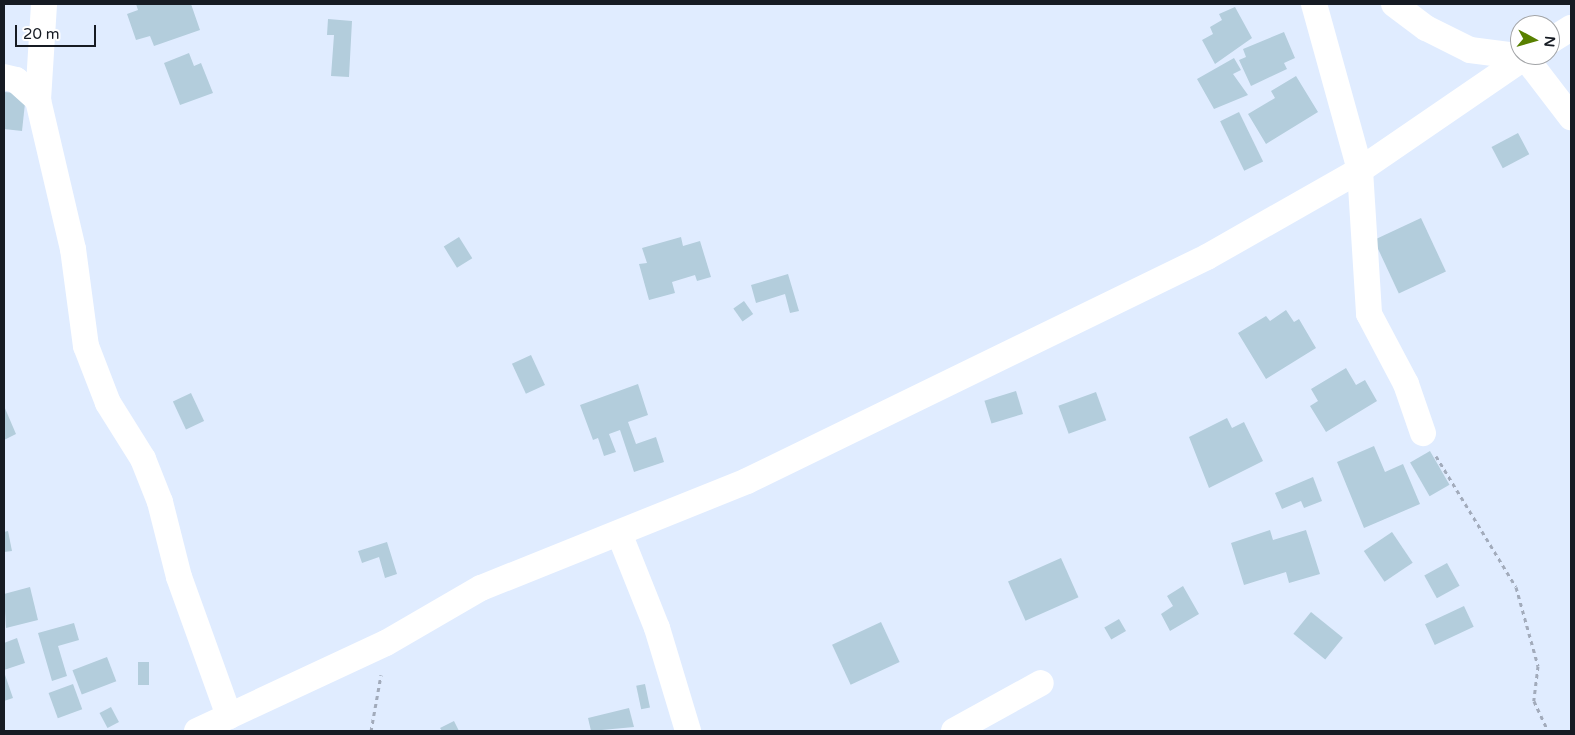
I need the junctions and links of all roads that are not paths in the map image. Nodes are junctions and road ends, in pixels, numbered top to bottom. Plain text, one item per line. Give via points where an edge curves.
1 (44, 4) edge
2 (1314, 4) edge
3 (1394, 4) edge
4 (1571, 28) edge
5 (1560, 35) edge
6 (1510, 54) edge
7 (1514, 65) edge
8 (1533, 65) edge
9 (4, 77) edge
10 (38, 100) junction
11 (1571, 117) edge
12 (1360, 170) junction
13 (1423, 433) road end
14 (619, 533) junction
15 (1041, 684) dead end
16 (229, 716) junction
17 (197, 731) edge
18 (688, 731) edge
19 (954, 731) edge

1 - 10 street
2 - 12 street
3 - 6 street via 1426,28 1470,50
4 - 5 street
7 - 12 street
8 - 11 street
9 - 10 street via 16,80
10 - 16 street via 73,249 86,346 108,403 143,459 160,502 179,578
12 - 13 street via 1369,314 1406,384
12 - 14 street via 1207,257 747,481
14 - 16 street via 481,588 386,643
14 - 18 street via 657,628
15 - 19 street
16 - 17 street

